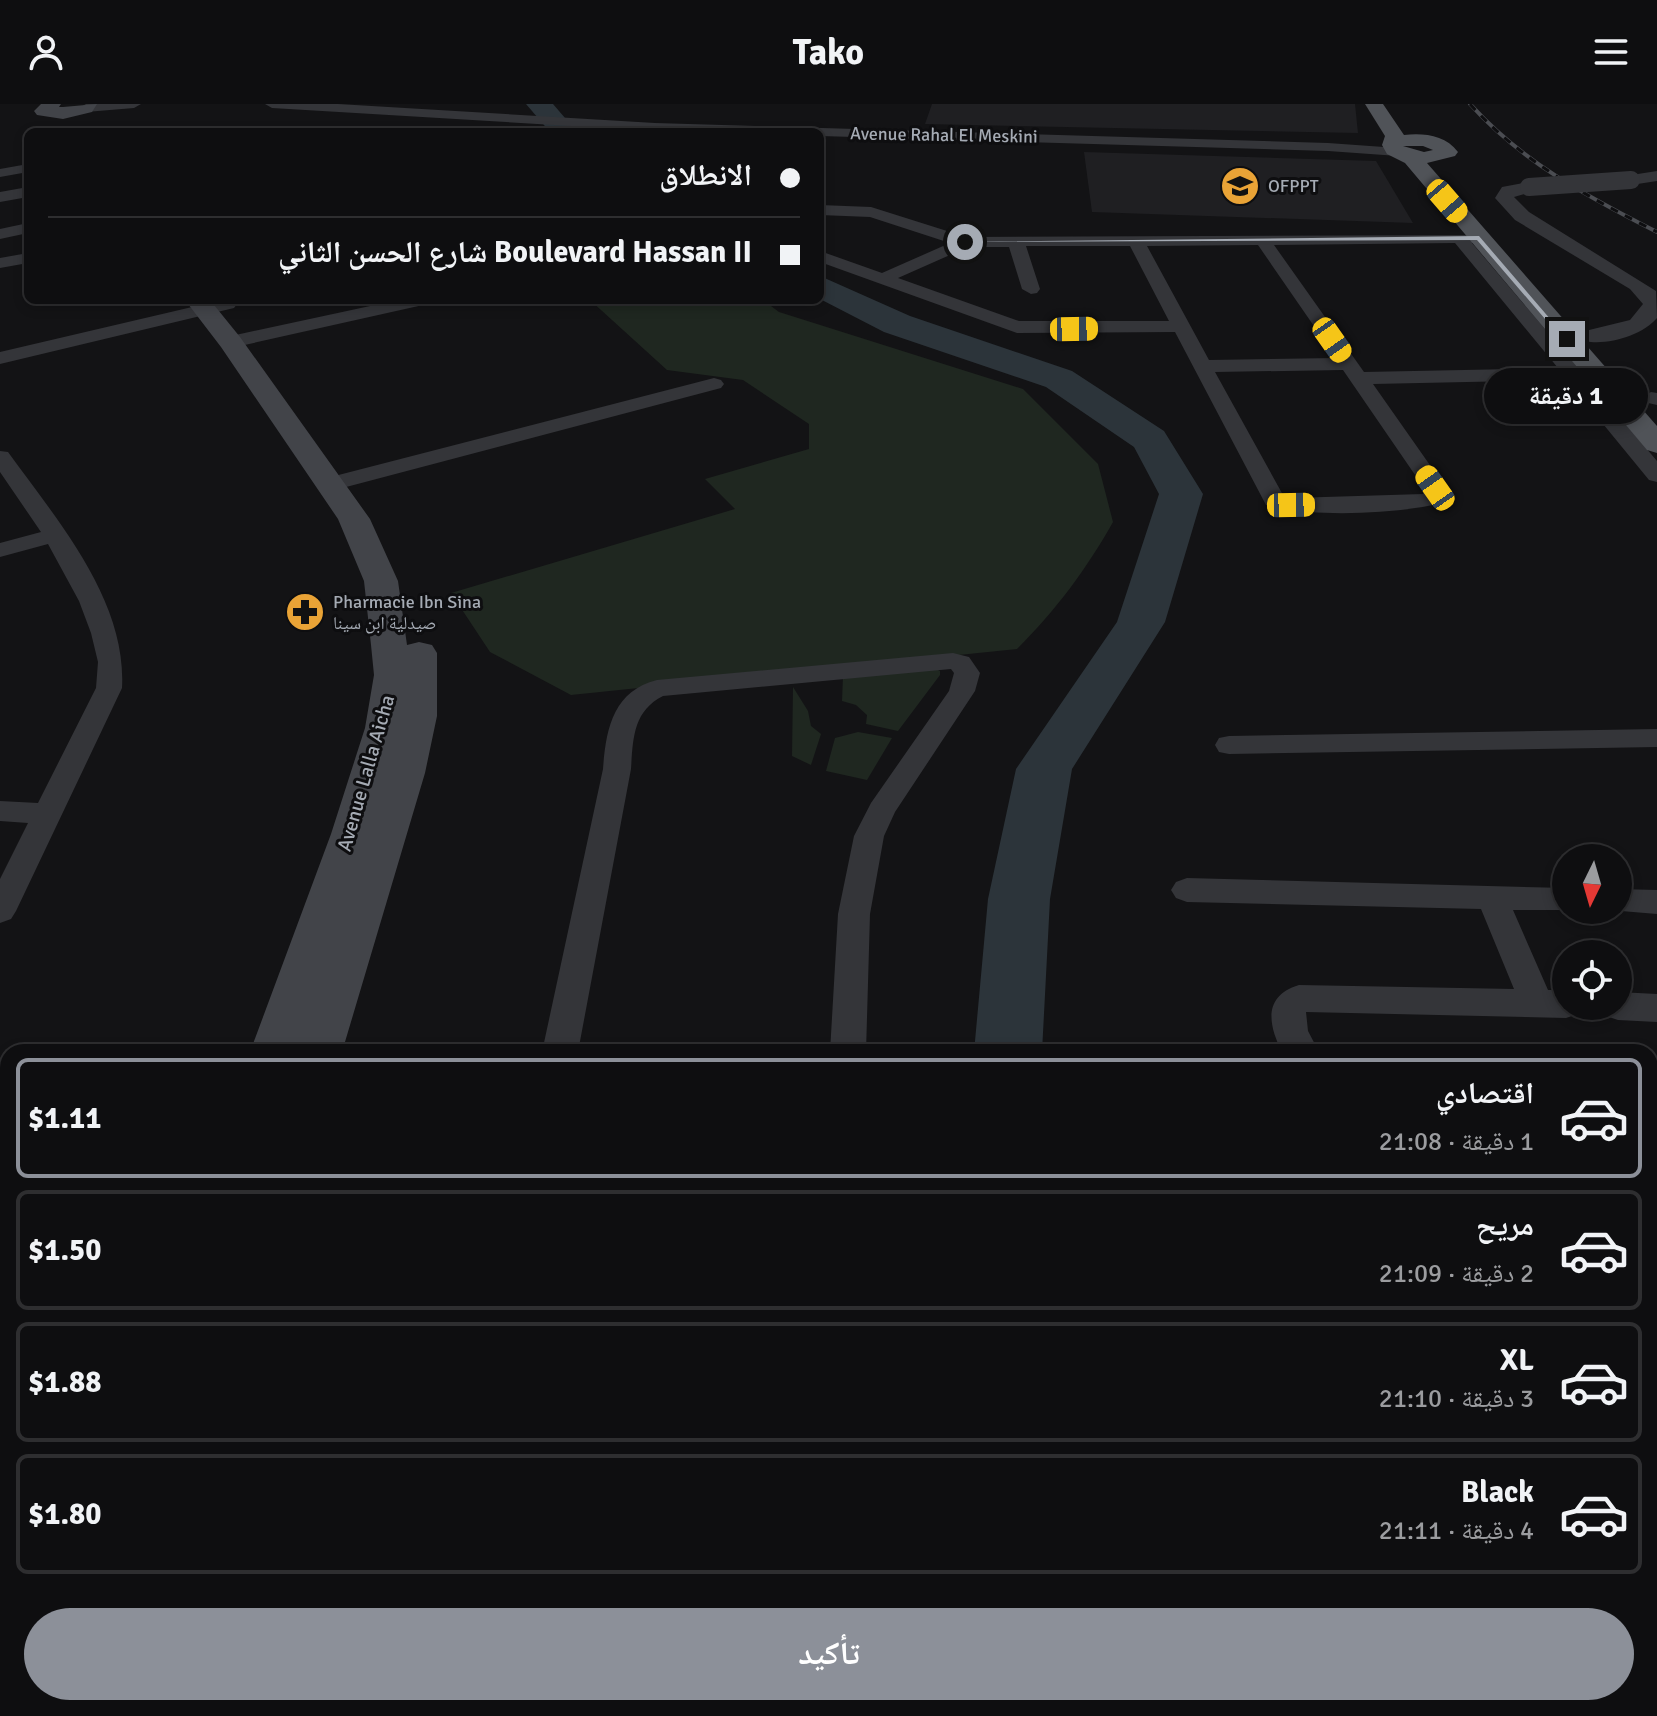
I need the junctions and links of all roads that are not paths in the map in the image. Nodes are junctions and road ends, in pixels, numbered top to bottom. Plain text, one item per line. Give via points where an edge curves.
1 (134, 104) edge
2 (272, 104) edge
3 (1374, 104) edge
4 (51, 107) edge
5 (85, 107) edge
6 (319, 107) junction
7 (300, 121) dead end
8 (1420, 124) dead end
9 (69, 128) edge
10 (96, 128) edge
11 (1396, 148) junction
12 (1440, 149) junction
13 (24, 169) edge
14 (0, 173) edge
15 (1657, 176) edge
16 (24, 193) edge
17 (0, 197) edge
18 (824, 210) edge
19 (24, 229) edge
20 (0, 234) edge
21 (1469, 238) junction
22 (1263, 240) junction
23 (1136, 241) junction
24 (965, 242) junction
25 (1016, 242) junction
26 (824, 257) edge
27 (24, 259) edge
28 (0, 263) edge
29 (882, 279) junction
30 (1031, 289) dead end
31 (210, 304) edge
32 (215, 304) edge
33 (336, 304) edge
34 (406, 304) edge
35 (346, 318) junction
36 (1182, 326) junction
37 (1593, 336) junction
38 (242, 339) junction
39 (0, 358) edge
40 (1615, 359) dead end
41 (1202, 366) junction
42 (1354, 371) junction
43 (1572, 374) junction
44 (714, 384) dead end
45 (1657, 444) edge
46 (0, 457) edge
47 (1657, 475) edge
48 (342, 481) junction
49 (55, 535) junction
50 (0, 550) edge
51 (1657, 738) edge
52 (1229, 745) dead end
53 (0, 811) edge
54 (45, 814) junction
55 (1187, 890) dead end
56 (1492, 898) junction
57 (1552, 900) edge
58 (1632, 901) edge
59 (1657, 902) edge
60 (0, 911) edge
61 (1551, 1003) edge
62 (1632, 1007) edge
63 (1657, 1008) edge
64 (277, 1044) edge
65 (320, 1044) edge
66 (562, 1044) edge
67 (848, 1044) edge
68 (1296, 1044) edge

1 - 5 street
2 - 6 street, Avenue Rahal El Meskini
3 - 11 main road via 1395,136
4 - 5 main road
4 - 9 main road
5 - 10 main road
6 - 7 street
6 - 11 street, Avenue Rahal El Meskini via 586,124 620,119
8 - 12 main road
11 - 12 main road via 1413,140
11 - 21 main road via 1412,159
12 - 37 main road via 1444,162 1506,239
13 - 14 street
15 - 37 street, bridge via 1529,187 1508,191 1504,198 1637,285 1654,304 1646,319 1632,327
16 - 17 street
18 - 24 street via 871,212
19 - 20 street
21 - 22 street
21 - 43 street
21 - 45 main road
22 - 23 street
22 - 42 street
23 - 25 street
23 - 36 street
24 - 25 street
24 - 29 street
25 - 30 street
26 - 29 street
27 - 28 street
29 - 36 street via 1017,327
31 - 39 street
32 - 38 main road, Avenue Lalla Aicha
33 - 35 street
34 - 35 street
35 - 38 street
36 - 41 street
37 - 40 main road
38 - 48 main road, Avenue Lalla Aicha
41 - 42 street
41 - 42 street via 1275,502 1413,503 1434,498 1435,488
42 - 43 street
43 - 47 street
44 - 48 street
46 - 49 street
48 - 64 main road, Avenue Lalla Aicha via 381,581 390,700 352,834
48 - 65 main road, Avenue Lalla Aicha via 392,543 410,593 421,687 405,773
49 - 50 street
49 - 54 street via 96,612 112,665 109,688
51 - 52 street
53 - 54 street
54 - 60 street
55 - 56 street
56 - 57 street
56 - 61 street
58 - 59 street
61 - 68 street via 1299,998 1290,1005 1288,1018
62 - 63 street
66 - 67 street via 617,769 621,722 628,708 657,688 953,661 967,673 962,691 869,836 854,914

